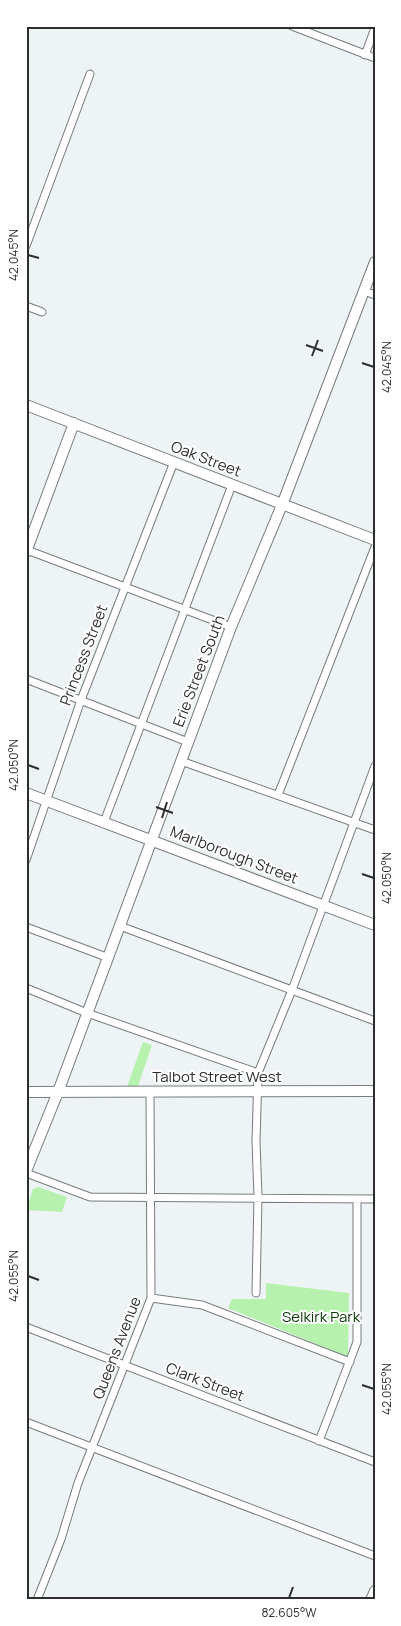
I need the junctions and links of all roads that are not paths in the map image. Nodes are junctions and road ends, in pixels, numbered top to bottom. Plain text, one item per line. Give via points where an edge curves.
1 (292, 26) edge
2 (375, 28) edge
3 (365, 54) junction
4 (375, 58) edge
5 (90, 74) dead end
6 (26, 246) edge
7 (375, 262) edge
8 (364, 291) junction
9 (375, 295) edge
10 (26, 306) edge
11 (42, 312) dead end
12 (26, 405) edge
13 (74, 423) junction
14 (174, 462) junction
15 (232, 485) junction
16 (282, 506) junction
17 (375, 540) edge
18 (375, 547) edge
19 (26, 551) edge
20 (124, 588) junction
21 (184, 609) junction
22 (231, 627) junction
23 (26, 679) edge
24 (81, 700) junction
25 (142, 723) junction
26 (188, 742) junction
27 (181, 761) junction
28 (375, 766) edge
29 (26, 793) edge
30 (278, 795) junction
31 (47, 801) junction
32 (104, 822) junction
33 (353, 823) junction
34 (375, 830) edge
35 (152, 840) junction
36 (26, 860) edge
37 (323, 905) junction
38 (375, 925) edge
39 (26, 926) edge
40 (120, 926) junction
41 (109, 958) junction
42 (26, 988) edge
43 (292, 990) junction
44 (87, 1013) junction
45 (375, 1021) edge
46 (258, 1074) junction
47 (374, 1090) edge
48 (26, 1092) edge
49 (58, 1092) junction
50 (150, 1092) junction
51 (257, 1092) junction
52 (26, 1172) edge
53 (258, 1197) junction
54 (152, 1198) junction
55 (357, 1199) junction
56 (375, 1199) edge
57 (256, 1293) dead end
58 (151, 1298) junction
59 (26, 1327) edge
60 (350, 1362) junction
61 (126, 1366) junction
62 (26, 1422) edge
63 (319, 1441) junction
64 (92, 1449) junction
65 (375, 1462) edge
66 (375, 1556) edge
67 (375, 1591) edge
68 (36, 1600) edge
69 (371, 1600) edge

1 - 3 street
2 - 3 street
3 - 4 street
5 - 6 street
7 - 8 main road, Erie Street South
8 - 9 street
8 - 16 main road, Erie Street South
10 - 11 street
12 - 13 main road, Oak Street
13 - 14 main road, Oak Street
13 - 19 main road
14 - 15 main road, Oak Street
14 - 20 street, Princess Street
15 - 16 main road, Oak Street
15 - 21 street
16 - 17 main road, Oak Street
16 - 22 main road, Erie Street South
18 - 30 street
19 - 20 street
20 - 21 street
20 - 24 street, Princess Street
21 - 22 street
21 - 25 street
22 - 26 main road, Erie Street South
23 - 24 street
24 - 25 street
24 - 31 street, Princess Street
25 - 26 street
25 - 32 street
26 - 27 main road, Erie Street South
27 - 30 street
27 - 35 main road, Erie Street South
28 - 33 street
29 - 31 main road, Marlborough Street
30 - 33 street
31 - 32 main road, Marlborough Street
31 - 36 street, Princess Street
32 - 35 main road, Marlborough Street
33 - 34 street
33 - 37 street
35 - 37 main road, Marlborough Street
35 - 40 main road, Erie Street South
37 - 38 main road, Marlborough Street
37 - 43 street
39 - 41 street
40 - 41 main road, Erie Street South
40 - 43 street
41 - 44 main road, Erie Street South
42 - 44 street
43 - 45 street
43 - 46 street
44 - 46 street
44 - 49 main road, Erie Street South
46 - 51 street
47 - 51 main road, Talbot Street West
48 - 49 main road, Talbot Street West
49 - 50 main road, Talbot Street West
49 - 52 main road, Erie Street South
50 - 51 main road, Talbot Street West
50 - 54 street, Queens Avenue
51 - 53 street
52 - 54 street via 90,1197
53 - 54 street
53 - 55 street
53 - 57 street
54 - 58 street, Queens Avenue
55 - 56 street
55 - 60 street via 357,1342
58 - 60 street via 202,1305
58 - 61 street, Queens Avenue
59 - 61 street, Clark Street
60 - 63 street
61 - 63 street, Clark Street
61 - 64 street, Queens Avenue
62 - 64 street
63 - 65 street, Clark Street
64 - 66 street
64 - 68 street, Queens Avenue
67 - 69 main road

